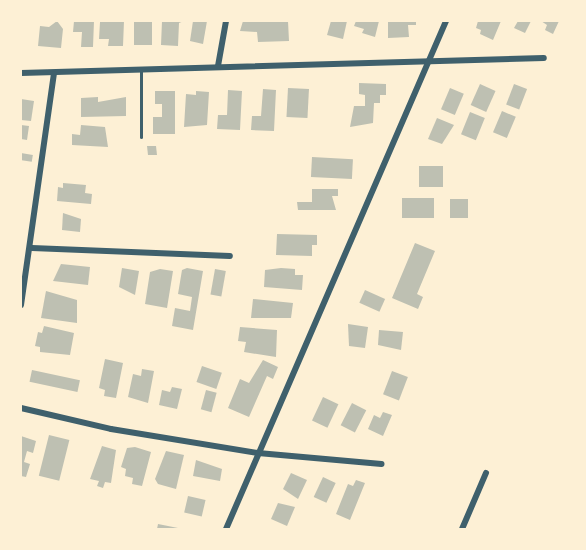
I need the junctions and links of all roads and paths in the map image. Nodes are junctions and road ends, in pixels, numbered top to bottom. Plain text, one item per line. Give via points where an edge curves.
1 (226, 21) edge
2 (446, 21) edge
3 (544, 58) dead end
4 (430, 60) junction
5 (218, 66) junction
6 (141, 69) junction
7 (21, 73) edge
8 (54, 74) junction
9 (141, 137) dead end
10 (32, 248) junction
11 (230, 256) dead end
12 (21, 305) edge
13 (21, 408) edge
14 (258, 453) junction
15 (382, 464) dead end
16 (486, 473) dead end
17 (226, 529) edge
18 (462, 529) edge

1 - 5 street
2 - 4 street
3 - 4 street
4 - 5 street
4 - 14 street
5 - 6 street
6 - 8 street
6 - 9 lane
7 - 8 street
8 - 10 street
10 - 11 street
10 - 12 street
13 - 14 street via 111,429
14 - 15 street
14 - 17 street
16 - 18 street

